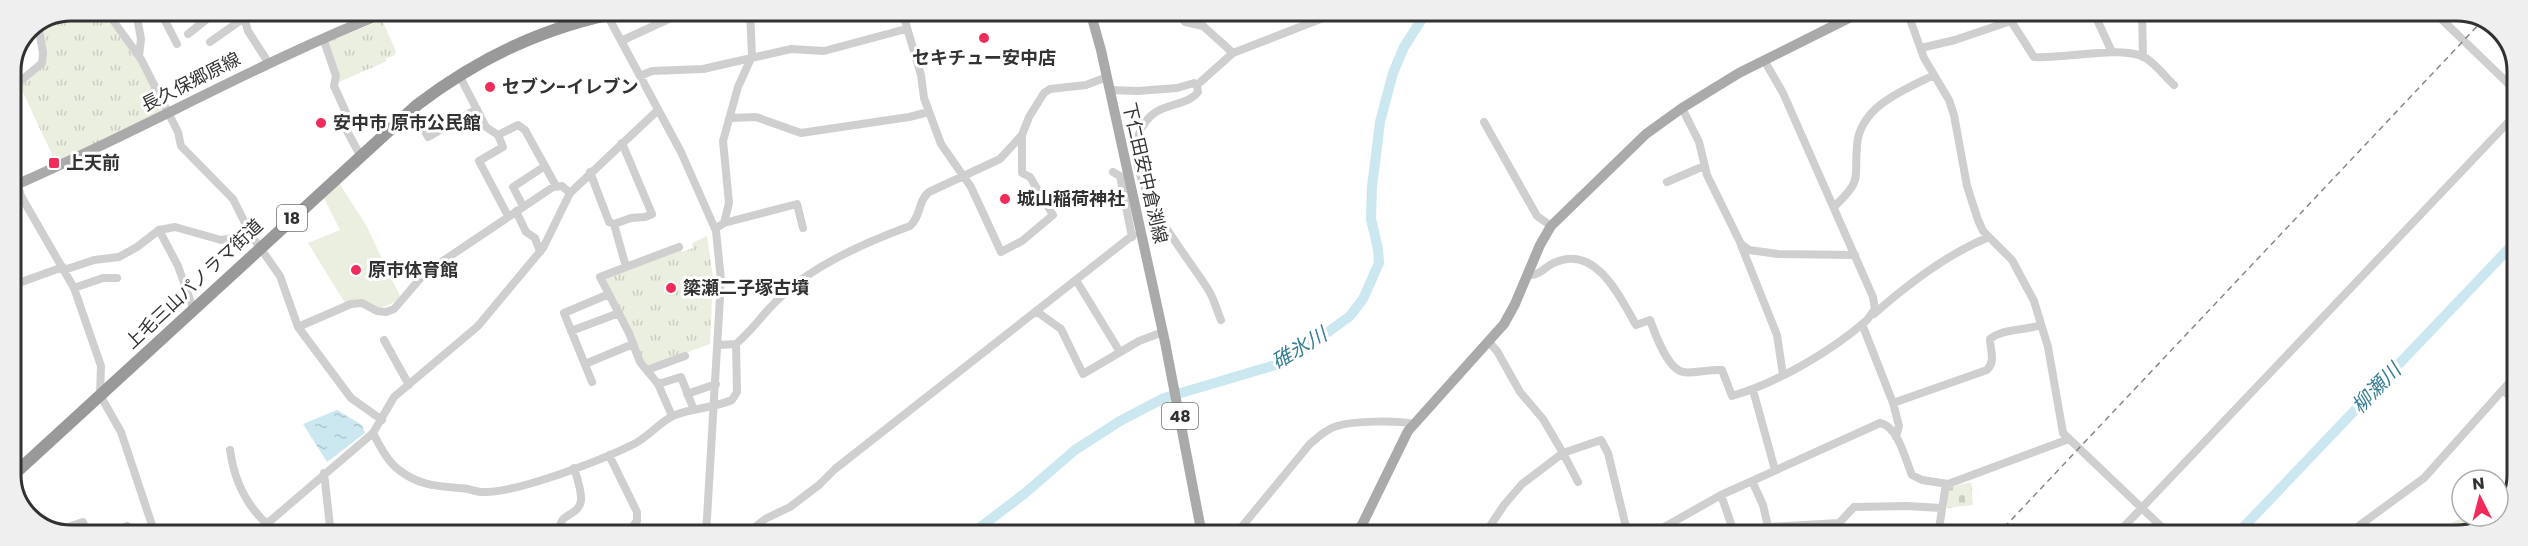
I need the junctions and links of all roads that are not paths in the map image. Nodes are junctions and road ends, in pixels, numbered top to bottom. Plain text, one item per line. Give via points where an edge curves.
1 (114, 21) edge
2 (138, 21) edge
3 (166, 21) edge
4 (204, 21) edge
5 (235, 21) edge
6 (245, 21) edge
7 (365, 21) edge
8 (558, 21) edge
9 (580, 21) edge
10 (610, 21) edge
11 (664, 21) edge
12 (750, 21) edge
13 (904, 21) edge
14 (1093, 21) edge
15 (1185, 21) edge
16 (1315, 21) edge
17 (1835, 21) edge
18 (1844, 21) edge
19 (1910, 21) edge
20 (2098, 21) edge
21 (2144, 21) edge
22 (2443, 21) edge
23 (1837, 25) junction
24 (561, 27) junction
25 (906, 29) junction
26 (39, 33) edge
27 (188, 34) dead end
28 (323, 38) junction
29 (621, 41) junction
30 (210, 42) dead end
31 (177, 44) dead end
32 (1921, 48) junction
33 (2112, 52) junction
34 (1233, 53) junction
35 (139, 56) junction
36 (752, 56) junction
37 (2143, 57) junction
38 (1764, 60) junction
39 (268, 62) junction
40 (459, 75) junction
41 (640, 76) junction
42 (1932, 76) junction
43 (1107, 77) junction
44 (21, 80) edge
45 (2507, 82) edge
46 (1197, 84) junction
47 (2174, 85) dead end
48 (1109, 90) junction
49 (413, 108) junction
50 (1682, 108) junction
51 (477, 109) junction
52 (658, 110) junction
53 (929, 112) junction
54 (168, 113) junction
55 (730, 118) junction
56 (1484, 122) dead end
57 (2507, 124) edge
58 (498, 135) junction
59 (1022, 135) junction
60 (622, 143) junction
61 (360, 155) junction
62 (545, 166) junction
63 (1704, 166) junction
64 (590, 172) junction
65 (1117, 172) dead end
66 (963, 175) junction
67 (1667, 182) dead end
68 (21, 183) edge
69 (556, 186) junction
70 (570, 193) junction
71 (21, 196) edge
72 (1834, 207) junction
73 (516, 211) junction
74 (1161, 217) junction
75 (724, 223) junction
76 (614, 224) junction
77 (1150, 224) dead end
78 (1551, 226) junction
79 (803, 228) dead end
80 (715, 229) junction
81 (159, 231) junction
82 (251, 235) junction
83 (1989, 237) junction
84 (1741, 244) junction
85 (261, 246) junction
86 (679, 248) dead end
87 (540, 252) junction
88 (1855, 255) junction
89 (626, 267) junction
90 (63, 268) junction
91 (1527, 275) junction
92 (117, 278) dead end
93 (1076, 280) junction
94 (21, 281) edge
95 (74, 288) junction
96 (609, 294) junction
97 (194, 308) junction
98 (1036, 311) junction
99 (619, 313) junction
100 (1871, 316) junction
101 (1221, 320) dead end
102 (1862, 324) junction
103 (2041, 325) junction
104 (298, 327) junction
105 (571, 332) junction
106 (1164, 337) junction
107 (384, 340) dead end
108 (1489, 342) junction
109 (633, 344) junction
110 (736, 344) junction
111 (718, 345) junction
112 (1120, 352) junction
113 (685, 356) dead end
114 (585, 364) junction
115 (647, 370) junction
116 (1783, 375) junction
117 (592, 382) dead end
118 (658, 384) junction
119 (716, 384) junction
120 (408, 385) junction
121 (2507, 385) edge
122 (1752, 390) junction
123 (2503, 390) junction
124 (687, 394) junction
125 (2507, 394) edge
126 (100, 395) junction
127 (1893, 403) junction
128 (692, 405) dead end
129 (714, 405) junction
130 (672, 416) junction
131 (382, 420) junction
132 (1414, 424) junction
133 (373, 433) junction
134 (1896, 437) junction
135 (2069, 439) junction
136 (231, 450) dead end
137 (1563, 453) junction
138 (609, 455) junction
139 (21, 468) edge
140 (574, 468) junction
141 (1775, 470) junction
142 (324, 473) junction
143 (1752, 481) junction
144 (1578, 482) dead end
145 (1946, 484) junction
146 (1721, 495) junction
147 (2143, 507) junction
148 (1941, 508) junction
149 (1839, 523) joint
150 (267, 524) joint
151 (152, 525) edge
152 (330, 525) edge
153 (559, 525) edge
154 (634, 525) edge
155 (707, 525) edge
156 (758, 525) edge
157 (1200, 525) edge
158 (1243, 525) edge
159 (1362, 525) edge
160 (1491, 525) edge
161 (1626, 525) edge
162 (1668, 525) edge
163 (1732, 525) edge
164 (1768, 525) edge
165 (1801, 525) edge
166 (1939, 525) edge
167 (2126, 525) edge
168 (2160, 525) edge
169 (2360, 525) edge

1 - 35 street
2 - 35 street
3 - 31 street
4 - 27 street
5 - 30 street
6 - 39 street
7 - 28 main road, 長久保郷原線
8 - 24 street
9 - 24 highway, 上毛三山パノラマ街道 / 18
10 - 29 street
11 - 29 street
12 - 36 street
13 - 25 street
14 - 43 main road, 下仁田安中倉渕線 / 48
15 - 34 street via 1203,26
16 - 34 street
17 - 23 street
18 - 23 main road
19 - 32 street
20 - 33 street
21 - 37 street
22 - 45 street
23 - 38 main road
24 - 40 highway, 上毛三山パノラマ街道 / 18 via 517,43
25 - 36 street via 824,51 791,49
25 - 53 street
26 - 44 street via 42,63
28 - 39 main road, 長久保郷原線
28 - 61 street via 336,76 334,86 349,119 347,130
29 - 41 street
32 - 33 street via 2011,21 2034,57
32 - 42 street
33 - 37 street
34 - 46 street
35 - 54 street
36 - 41 street via 703,69 652,71
36 - 55 street
37 - 47 street
38 - 50 main road
38 - 72 street
39 - 54 main road, 長久保郷原線
40 - 49 highway, 上毛三山パノラマ街道 / 18
40 - 51 street
41 - 52 street
42 - 72 street via 1891,97 1871,115 1857,144 1855,180 1850,192
42 - 83 street via 1949,100 1966,186 1978,220
43 - 48 main road, 下仁田安中倉渕線 / 48
43 - 59 street via 1044,93
46 - 48 street
46 - 74 street via 1198,92 1192,98 1162,107 1138,133 1136,168 1146,195
48 - 106 main road, 下仁田安中倉渕線 / 48
49 - 51 street via 428,137
49 - 61 highway, 上毛三山パノラマ街道 / 18
50 - 63 street via 1699,142
50 - 78 main road via 1646,134
51 - 58 street via 486,127
52 - 60 street
52 - 80 street
53 - 55 street via 801,133 756,117
53 - 66 street via 941,144
54 - 68 main road, 長久保郷原線
54 - 82 street via 181,146 233,199
55 - 75 street via 723,141 729,203
56 - 78 street via 1537,216
57 - 147 street
58 - 62 street via 518,125 525,130
58 - 73 street via 503,147 479,161
59 - 66 street via 993,164
59 - 66 street via 1022,173 1030,177 1053,215 1022,241 1001,252
60 - 64 street
60 - 76 street via 652,214
61 - 85 highway, 上毛三山パノラマ街道 / 18
62 - 69 street
62 - 73 street via 513,187
63 - 67 street
63 - 84 street
64 - 70 street
64 - 76 street via 609,222
65 - 93 street via 1133,236
66 - 110 street via 924,195 917,220 910,226 857,246 798,282
69 - 70 street
69 - 73 street
70 - 87 street
71 - 90 street
72 - 88 street
73 - 87 street
73 - 104 street via 425,273 394,309 377,311 362,303 351,304
74 - 77 street
74 - 101 street via 1210,293
75 - 79 street via 797,204
75 - 80 street
76 - 89 street
78 - 91 main road
80 - 111 street via 721,280
81 - 82 street via 175,227 221,240
81 - 90 street via 119,257
81 - 97 street
82 - 85 street
83 - 100 street via 1964,247
83 - 103 street via 2012,260 2034,301
84 - 88 street via 1749,250 1778,254
84 - 116 street via 1777,335
85 - 97 highway, 上毛三山パノラマ街道 / 18
85 - 104 street via 280,276
86 - 89 street
87 - 120 street via 478,326
88 - 100 street via 1874,297
89 - 96 street via 600,277
90 - 94 street
90 - 95 street
91 - 108 main road via 1504,324
91 - 122 street via 1537,275 1560,260 1584,261 1604,273 1636,325 1650,320 1663,352 1679,370 1722,370 1732,396
92 - 95 street via 103,278
93 - 98 street
93 - 112 street
95 - 126 street via 100,366
96 - 99 street
96 - 105 street via 564,313
97 - 126 highway, 上毛三山パノラマ街道 / 18
98 - 112 street via 1061,329 1083,375
98 - 156 street via 819,485
99 - 105 street
99 - 109 street
100 - 102 street
102 - 116 street
102 - 127 street
103 - 127 street via 1999,332 1990,339 1993,360 1988,370
103 - 135 street via 2063,433
104 - 131 street via 351,398
105 - 114 street
106 - 112 street via 1139,341
106 - 157 main road, 48
107 - 120 street
108 - 132 main road
108 - 137 street
109 - 114 street
109 - 115 street
110 - 111 street
110 - 129 street via 737,392 732,400
111 - 119 street
113 - 115 street
114 - 117 street
115 - 118 street
116 - 122 street
118 - 124 street via 681,377
118 - 130 street
119 - 124 street
119 - 129 street
120 - 131 street via 394,397
121 - 123 street
122 - 141 street
123 - 125 street
123 - 169 street via 2424,477
124 - 128 street
126 - 139 highway, 上毛三山パノラマ街道 / 18
126 - 151 street via 121,432
127 - 134 street via 1899,426
129 - 130 street
129 - 155 street
130 - 138 street via 651,435
131 - 133 street
132 - 158 street via 1336,426 1323,433
132 - 159 main road
133 - 140 street via 397,469 431,486 482,492 518,487
133 - 142 street
134 - 141 street via 1887,424 1872,425
134 - 145 street via 1912,475
135 - 145 street
135 - 147 street
136 - 150 street via 233,472 252,511
137 - 144 street
137 - 160 street via 1522,484
137 - 161 street via 1601,440 1608,453
138 - 140 street
138 - 154 street via 637,512
140 - 153 street via 581,499 579,507 562,518
141 - 143 street
142 - 150 street
142 - 152 street
143 - 146 street
143 - 164 street
145 - 148 street
146 - 162 street
146 - 163 street
147 - 167 street
147 - 168 street
148 - 149 street via 1854,507
148 - 166 street
149 - 165 street

